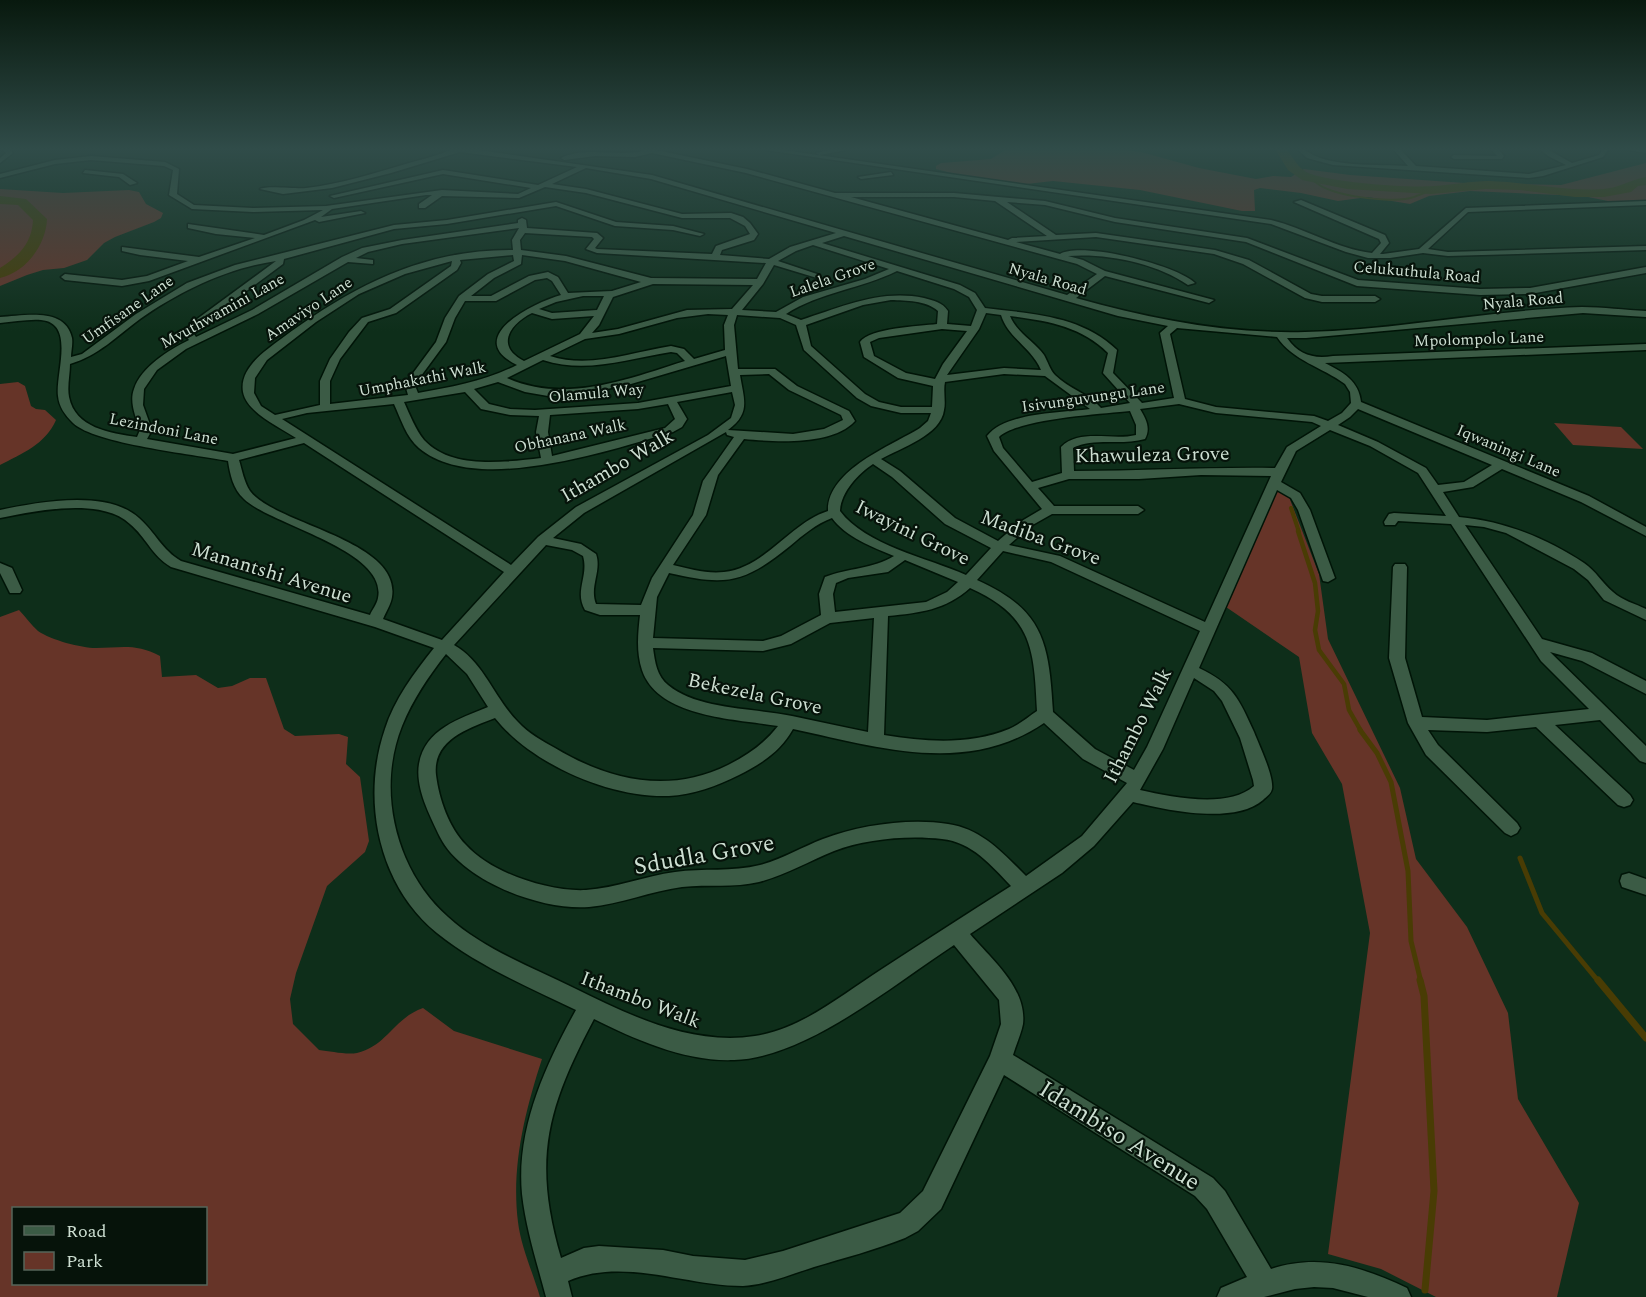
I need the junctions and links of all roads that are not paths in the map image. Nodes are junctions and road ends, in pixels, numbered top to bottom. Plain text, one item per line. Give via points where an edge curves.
1 (243, 210) edge
2 (281, 210) edge
3 (330, 210) edge
4 (512, 210) edge
5 (520, 210) edge
6 (574, 210) edge
7 (657, 210) edge
8 (764, 210) edge
9 (887, 210) edge
10 (1013, 210) edge
11 (1071, 210) edge
12 (1095, 210) edge
13 (1179, 210) edge
14 (1316, 210) edge
15 (1478, 210) edge
16 (361, 213) dead end
17 (1088, 214) junction
18 (307, 222) junction
19 (191, 226) dead end
20 (523, 227) junction
21 (845, 233) junction
22 (700, 234) dead end
23 (264, 236) junction
24 (1054, 237) junction
25 (1000, 241) junction
26 (814, 243) junction
27 (1646, 248) edge
28 (125, 249) dead end
29 (590, 249) junction
30 (1421, 251) junction
31 (519, 253) junction
32 (1055, 255) junction
33 (1374, 256) junction
34 (280, 257) junction
35 (715, 257) junction
36 (455, 258) junction
37 (562, 258) junction
38 (345, 259) junction
39 (202, 260) junction
40 (772, 261) junction
41 (370, 262) dead end
42 (333, 266) junction
43 (897, 268) junction
44 (351, 270) dead end
45 (1646, 270) edge
46 (1102, 273) junction
47 (814, 276) dead end
48 (65, 277) dead end
49 (653, 282) junction
50 (760, 282) junction
51 (1191, 282) dead end
52 (612, 294) junction
53 (566, 297) junction
54 (462, 298) junction
55 (1068, 299) junction
56 (1375, 299) dead end
57 (1209, 300) dead end
58 (531, 310) junction
59 (982, 310) junction
60 (735, 312) junction
61 (600, 313) junction
62 (1005, 314) junction
63 (1646, 314) edge
64 (778, 315) junction
65 (0, 320) edge
66 (800, 324) junction
67 (1175, 325) junction
68 (942, 326) junction
69 (973, 329) junction
70 (1280, 335) junction
71 (583, 336) junction
72 (194, 341) junction
73 (1646, 347) edge
74 (730, 352) junction
75 (543, 357) junction
76 (66, 362) junction
77 (692, 362) junction
78 (1314, 362) junction
79 (526, 366) junction
80 (735, 372) junction
81 (1047, 373) junction
82 (499, 378) junction
83 (940, 381) junction
84 (467, 388) junction
85 (737, 388) junction
86 (414, 397) junction
87 (398, 400) junction
88 (671, 400) junction
89 (1179, 401) junction
90 (1356, 404) junction
91 (1136, 406) junction
92 (325, 408) junction
93 (939, 410) junction
94 (1098, 411) junction
95 (546, 413) junction
96 (271, 419) junction
97 (1330, 425) junction
98 (723, 431) junction
99 (740, 436) junction
100 (303, 440) junction
101 (140, 441) junction
102 (233, 458) junction
103 (874, 459) junction
104 (547, 460) junction
105 (1499, 465) junction
106 (1068, 475) junction
107 (1275, 478) junction
108 (1029, 486) junction
109 (1434, 489) junction
110 (1050, 510) junction
111 (1138, 510) dead end
112 (835, 513) junction
113 (0, 514) edge
114 (1455, 521) junction
115 (1390, 522) dead end
116 (1646, 532) edge
117 (543, 540) junction
118 (1001, 547) junction
119 (904, 555) junction
120 (0, 567) edge
121 (1400, 567) dead end
122 (666, 568) junction
123 (511, 571) junction
124 (1328, 578) dead end
125 (967, 581) junction
126 (15, 590) dead end
127 (647, 610) junction
128 (881, 613) junction
129 (1646, 615) edge
130 (828, 618) junction
131 (374, 622) junction
132 (1208, 628) junction
133 (1537, 643) junction
134 (645, 644) junction
135 (444, 646) junction
136 (1191, 670) junction
137 (1646, 688) edge
138 (498, 710) junction
139 (1045, 714) junction
140 (1603, 714) junction
141 (1539, 720) junction
142 (789, 721) junction
143 (1416, 723) junction
144 (876, 739) junction
145 (1646, 756) edge
146 (1133, 787) junction
147 (1624, 800) dead end
148 (1511, 828) dead end
149 (1026, 886) junction
150 (956, 932) junction
151 (591, 1006) junction
152 (1000, 1060) junction
153 (553, 1274) junction
154 (1265, 1283) junction
155 (559, 1297) edge
156 (1230, 1297) edge
157 (1398, 1297) edge

1 - 2 street
3 - 18 street
4 - 34 street, Umfisane Lane via 394,227
5 - 20 street
6 - 22 street, Umfisane Lane via 615,224 675,228
7 - 35 street via 695,218 726,214 752,229 751,238 719,248
8 - 21 street, Nyala Road
9 - 25 street
10 - 24 street
11 - 17 street, Celukuthula Road
12 - 17 street
13 - 33 street via 1283,224
14 - 33 street via 1382,237 1385,243
15 - 30 street via 1466,210
16 - 18 street
17 - 45 street, Celukuthula Road via 1248,240 1357,283 1480,292 1530,291
18 - 23 street
19 - 23 street
20 - 29 street, Mvuthwamini Lane via 599,237
20 - 31 street via 516,240
20 - 38 street, Mvuthwamini Lane via 396,243
21 - 26 street
21 - 55 street, Nyala Road
23 - 39 street
24 - 25 street
24 - 56 street via 1102,236 1215,252 1246,262 1308,296
25 - 32 street
26 - 40 street
26 - 43 street
27 - 30 street via 1448,254
28 - 39 street
29 - 35 street
29 - 37 street
30 - 33 street
31 - 36 street, Amaviyo Lane
31 - 37 street, Amaviyo Lane
31 - 54 street via 516,265 491,276
32 - 46 street
32 - 51 street via 1075,252 1114,256 1174,273
34 - 72 street via 279,262 196,324 189,334
34 - 76 street, Umfisane Lane via 184,287 86,356
35 - 40 street
36 - 92 street via 454,268 388,314 365,320 344,344 325,381
36 - 96 street, Amaviyo Lane via 414,268 358,291 264,356 249,380 248,394 250,402
37 - 49 street, Amaviyo Lane
38 - 41 street
38 - 42 street, Mvuthwamini Lane
39 - 48 street via 131,282
40 - 47 street
40 - 50 street, Ithambo Walk
42 - 44 street
42 - 72 street, Mvuthwamini Lane via 264,307
43 - 59 street via 967,292
43 - 64 street, Lalela Grove via 800,301
46 - 55 street
46 - 57 street
49 - 50 street, Amaviyo Lane
49 - 52 street
50 - 60 street, Ithambo Walk
52 - 53 street
52 - 61 street, Umphakathi Walk
53 - 54 street via 548,275 532,278 492,299
53 - 58 street
54 - 86 street via 441,342 413,380
55 - 67 street, Nyala Road
58 - 61 street via 552,316
58 - 79 street via 510,324 501,339 508,357
59 - 62 street
59 - 69 street
60 - 64 street
60 - 71 street via 678,315 623,331
60 - 74 street, Ithambo Walk via 729,325
61 - 71 street, Umphakathi Walk
62 - 81 street via 1040,356
62 - 91 street via 1062,322 1101,339 1113,352 1108,373
63 - 70 street, Nyala Road via 1575,311 1346,333
64 - 66 street
65 - 76 street, Lezindoni Lane via 54,319 67,337
66 - 68 street via 856,304 891,297 938,306 943,311
66 - 93 street via 803,344 867,400 893,409
67 - 70 street, Nyala Road
67 - 89 street via 1165,333
68 - 69 street
68 - 83 street via 877,335 865,342 869,357 894,373 906,379
69 - 83 street
70 - 78 street via 1294,352
71 - 75 street, Umphakathi Walk
72 - 101 street, Mvuthwamini Lane via 159,363 139,388 138,405 146,430
73 - 78 street, Mpolompolo Lane via 1333,358
74 - 77 street
74 - 80 street, Ithambo Walk
75 - 77 street via 559,364 576,365 671,349 680,351
75 - 79 street, Umphakathi Walk
76 - 101 street, Lezindoni Lane via 63,395 68,412 79,423 104,435
77 - 82 street via 568,393 531,390
78 - 90 street via 1347,381 1355,391
79 - 82 street, Umphakathi Walk
80 - 85 street, Ithambo Walk
80 - 99 street via 771,371 793,388 845,413 849,419 845,426 806,435
81 - 83 street via 1004,371
81 - 94 street via 1085,396
82 - 84 street, Umphakathi Walk
83 - 93 street
84 - 86 street, Umphakathi Walk
84 - 95 street, Olamula Way via 489,409
85 - 88 street, Olamula Way
85 - 98 street, Ithambo Walk via 739,416
86 - 87 street, Umphakathi Walk
87 - 92 street, Umphakathi Walk
87 - 104 street, Obhanana Walk via 420,444 454,461 492,466
88 - 95 street, Olamula Way
88 - 104 street, Obhanana Walk via 681,419 676,426
89 - 91 street, Isivunguvungu Lane
89 - 97 street, Isivunguvungu Lane via 1216,410 1302,417
90 - 97 street, Ithambo Walk via 1351,412
90 - 105 street, Iqwaningi Lane
91 - 94 street, Isivunguvungu Lane
91 - 106 street via 1142,424 1141,437 1070,445
92 - 96 street, Umphakathi Walk
93 - 103 street, Iwayini Grove via 929,427
94 - 108 street, Isivunguvungu Lane via 1024,421 995,432 993,440 998,449
95 - 104 street via 542,432
96 - 100 street, Amaviyo Lane
97 - 107 street, Ithambo Walk via 1291,449
97 - 109 street, Isivunguvungu Lane via 1401,457 1422,471
98 - 99 street
98 - 117 street, Ithambo Walk via 596,499
99 - 122 street, Bekezela Grove via 710,480 698,519
100 - 102 street, Lezindoni Lane
100 - 123 street, Amaviyo Lane
101 - 102 street, Lezindoni Lane
102 - 131 street via 243,489 256,503 354,550 376,568 382,579 384,601
103 - 112 street, Iwayini Grove via 850,477 834,504
103 - 118 street, Madiba Grove via 961,528
105 - 109 street via 1470,485
105 - 116 street, Iqwaningi Lane via 1585,499
106 - 107 street, Khawuleza Grove via 1201,471
106 - 108 street, Khawuleza Grove
107 - 124 street via 1296,496 1304,510
107 - 132 street, Ithambo Walk
108 - 110 street, Isivunguvungu Lane
109 - 114 street, Isivunguvungu Lane
110 - 111 street
110 - 118 street via 1024,525
112 - 119 street, Iwayini Grove via 849,528
112 - 122 street via 810,523 762,563 741,574 714,578
113 - 131 street, Manantshi Avenue via 41,506 114,509 133,519 159,551 176,564
114 - 115 street via 1398,517
114 - 129 street via 1511,530 1579,566 1609,597
114 - 133 street, Isivunguvungu Lane
117 - 123 street, Ithambo Walk
117 - 127 street via 589,554 592,562 585,594 590,607
118 - 125 street
118 - 132 street, Madiba Grove via 1055,559
119 - 125 street, Iwayini Grove
119 - 130 street via 883,569 830,580 826,594
120 - 126 street
121 - 143 street via 1397,658
122 - 127 street, Bekezela Grove via 655,585
123 - 135 street, Ithambo Walk
125 - 128 street via 942,603
125 - 139 street, Iwayini Grove via 1002,599 1026,620 1042,678
127 - 134 street, Bekezela Grove
128 - 130 street
128 - 144 street
130 - 134 street via 786,640 764,646
131 - 135 street, Manantshi Avenue
132 - 136 street, Ithambo Walk
133 - 137 street via 1587,657
133 - 140 street, Isivunguvungu Lane via 1565,678
134 - 142 street, Bekezela Grove via 649,672 660,687 678,700 727,713
135 - 138 street via 461,656
135 - 151 street, Ithambo Walk via 404,702 388,748 382,793 393,854 404,879 441,924 472,946
136 - 146 street, Ithambo Walk
136 - 146 street via 1213,682 1228,698 1260,770 1263,789 1248,801 1232,804 1173,804
138 - 142 street via 524,736 559,759 610,782 649,790 679,788 719,776 774,744
138 - 149 street, Sdudla Grove via 437,740 428,753 429,785 459,852 476,865 545,895 592,898 684,878 742,878 792,864 838,842 931,831 971,839
139 - 144 street, Bekezela Grove via 1019,732 991,742 958,747
139 - 146 street
140 - 141 street
140 - 145 street, Isivunguvungu Lane
141 - 143 street via 1487,726
141 - 147 street
142 - 144 street, Bekezela Grove
143 - 148 street via 1432,750
146 - 149 street, Ithambo Walk via 1088,841
149 - 150 street, Ithambo Walk
150 - 151 street, Ithambo Walk via 820,1021 759,1047 687,1044
150 - 152 street via 1000,984 1011,1005 1012,1024
151 - 153 street via 559,1069 536,1141 536,1210
152 - 153 street via 932,1200 896,1230 745,1273 598,1259
152 - 154 street, Idambiso Avenue via 1204,1187 1216,1200
153 - 155 street
154 - 156 street
154 - 157 street via 1323,1272 1357,1279

